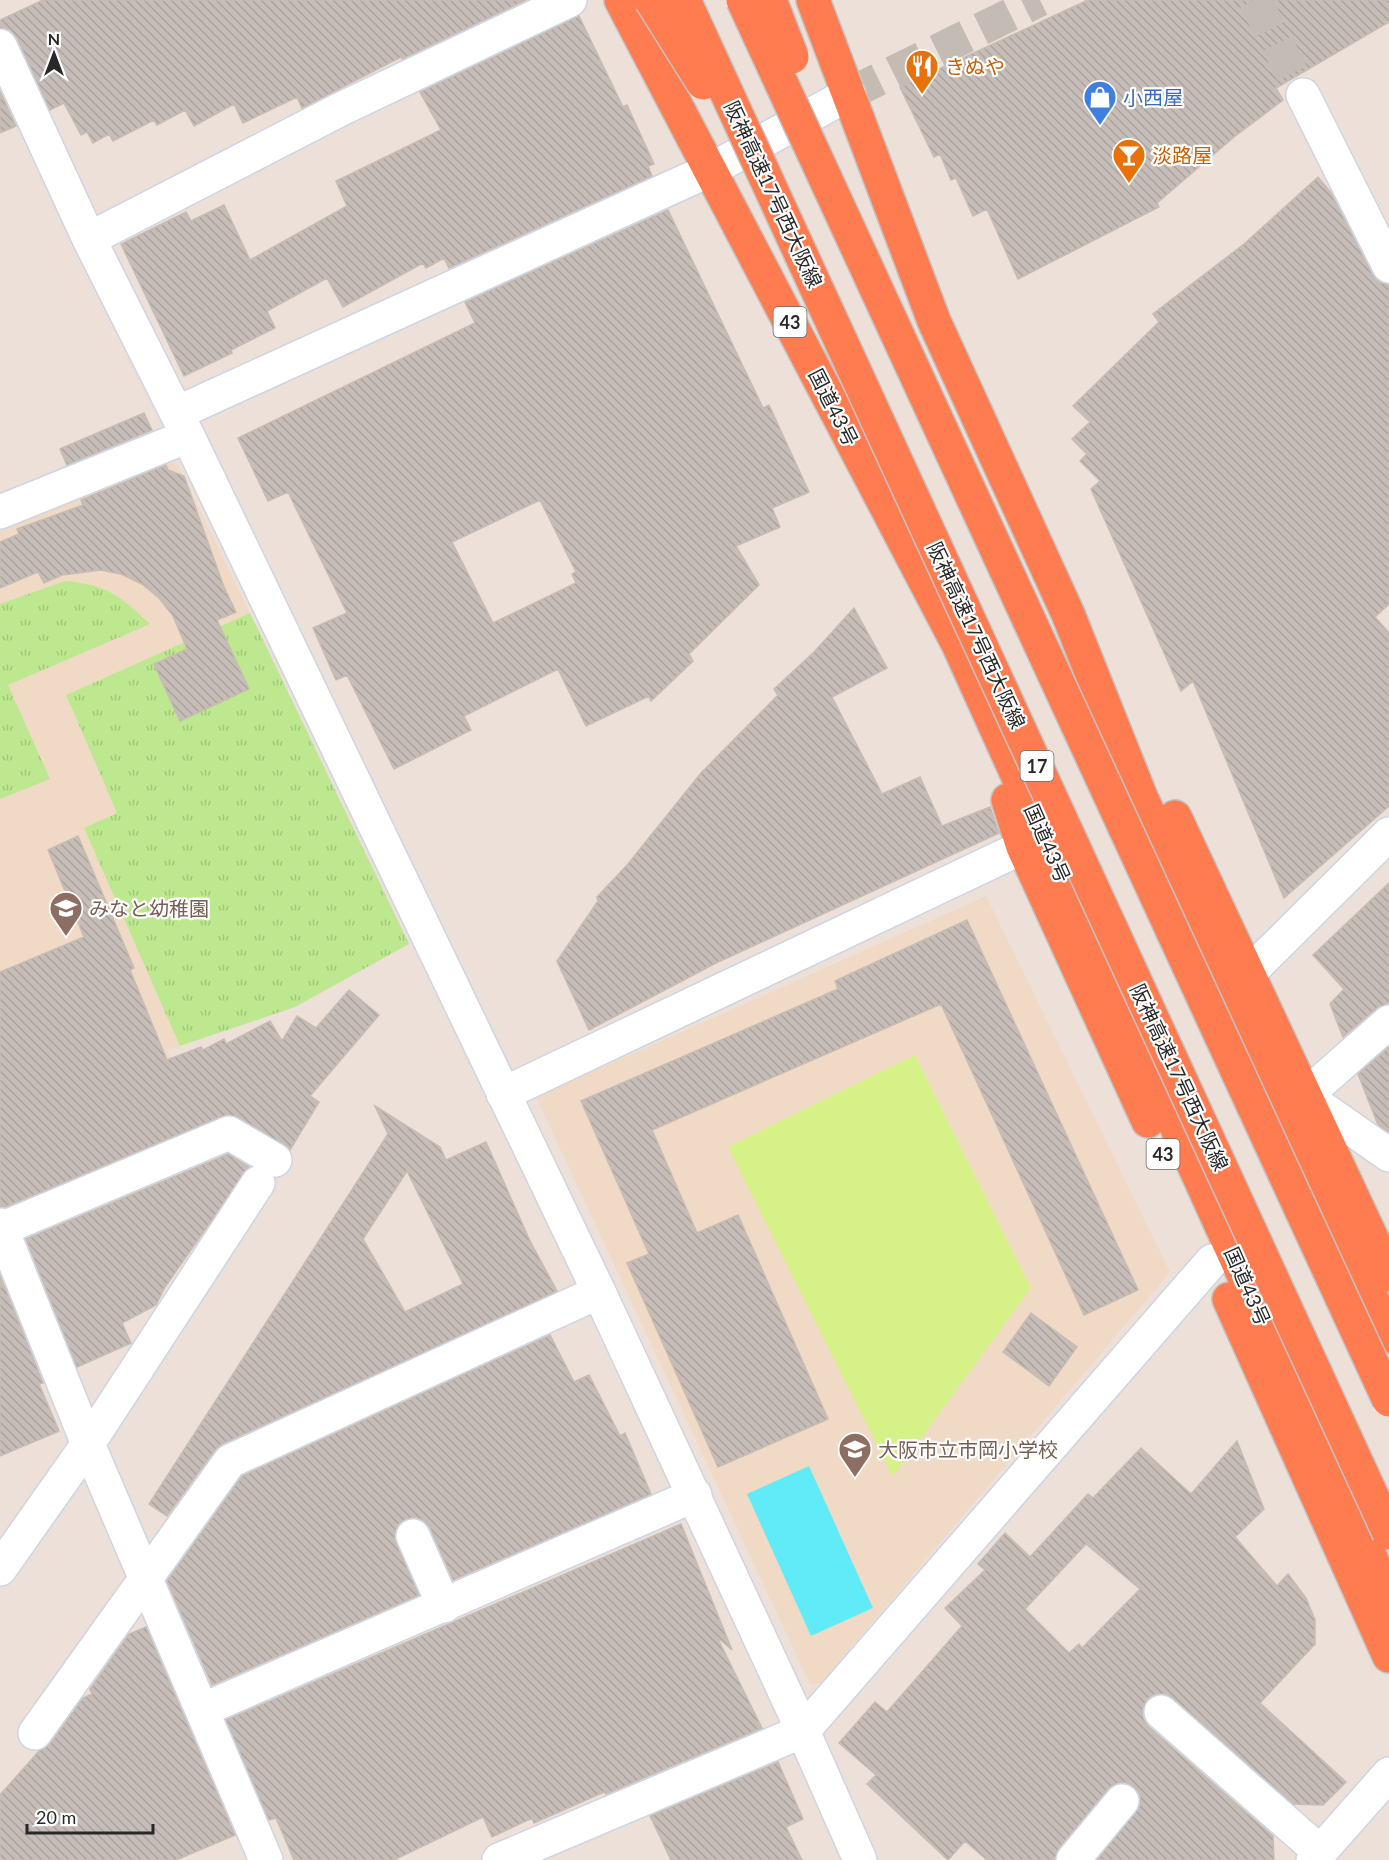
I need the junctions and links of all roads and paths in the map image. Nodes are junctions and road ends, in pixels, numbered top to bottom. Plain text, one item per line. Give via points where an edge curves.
1 (570, 0) edge
2 (621, 0) edge
3 (651, 0) edge
4 (684, 0) edge
5 (743, 0) edge
6 (770, 0) edge
7 (813, 0) edge
8 (0, 46) edge
9 (849, 94) junction
10 (1303, 95) tunnel mouth
11 (712, 169) junction
12 (781, 209) junction
13 (89, 239) junction
14 (865, 262) junction
15 (1389, 266) edge
16 (182, 425) junction
17 (0, 512) edge
18 (1068, 614) junction
19 (1389, 834) edge
20 (1034, 841) junction
21 (1249, 973) junction
22 (1389, 1022) edge
23 (502, 1094) junction
24 (1305, 1096) junction
25 (1389, 1155) edge
26 (1, 1231) edge
27 (1212, 1261) junction
28 (1389, 1275) edge
29 (599, 1292) junction
30 (1389, 1336) edge
31 (1389, 1400) edge
32 (88, 1444) junction
33 (694, 1495) junction
34 (1389, 1533) edge
35 (413, 1536) dead end
36 (0, 1569) edge
37 (145, 1578) junction
38 (444, 1606) junction
39 (1389, 1608) edge
40 (1389, 1656) edge
41 (202, 1710) junction
42 (1161, 1712) dead end
43 (803, 1731) junction
44 (35, 1733) dead end
45 (1389, 1774) edge
46 (1122, 1801) dead end
47 (1316, 1856) edge
48 (266, 1860) edge
49 (499, 1860) edge
50 (860, 1860) edge
51 (1072, 1860) edge

1 - 13 street via 341,109
2 - 11 highway, 国道43号 / 43
3 - 12 highway, bridge
4 - 12 highway, 阪神高速17号西大阪線 / 17, bridge
5 - 14 highway, bridge
6 - 14 highway, bridge via 825,140
7 - 9 highway
8 - 13 street
9 - 11 street
9 - 18 highway via 934,321
10 - 15 street
11 - 16 street
11 - 20 highway, 国道43号 / 43 via 958,644
12 - 34 highway, 阪神高速17号西大阪線 / 17, bridge
13 - 16 street
14 - 31 highway, bridge
16 - 17 street
16 - 23 street
18 - 21 highway via 1162,790
18 - 30 highway via 1141,797
19 - 21 street
20 - 23 street
20 - 27 highway, 43
20 - 39 highway, 国道43号 / 43 via 1368,1550
21 - 24 highway
22 - 24 street
23 - 29 street
24 - 25 street
24 - 28 highway
26 - 32 street
26 - 32 street via 229,1132 267,1172
27 - 40 highway, 43
27 - 43 street
29 - 33 street
29 - 37 street via 230,1461
32 - 36 street
32 - 37 street
33 - 38 street
33 - 43 street
35 - 38 street
37 - 41 street
37 - 44 street
38 - 41 street
41 - 48 street
42 - 47 street
43 - 49 street
43 - 50 street
45 - 47 street
46 - 51 street

